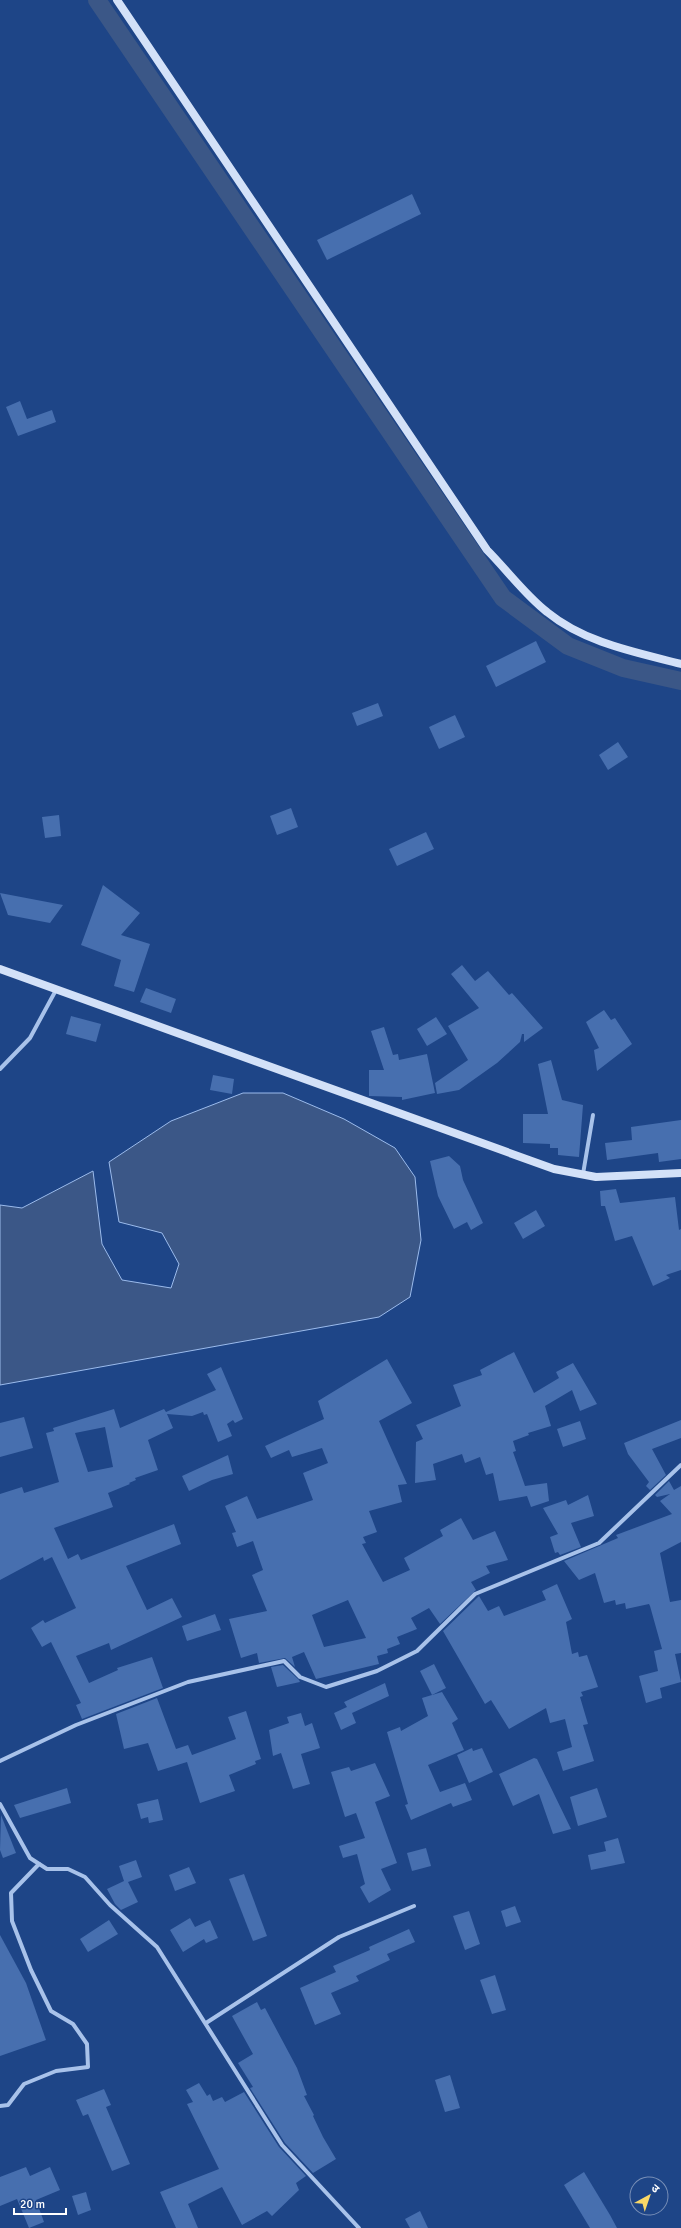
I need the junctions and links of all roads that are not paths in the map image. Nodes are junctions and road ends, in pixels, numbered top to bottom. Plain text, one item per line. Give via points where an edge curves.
1 (117, 0) edge
2 (681, 664) edge
3 (0, 969) edge
4 (56, 990) junction
5 (0, 1070) edge
6 (593, 1115) dead end
7 (681, 1173) edge
8 (583, 1174) junction
9 (681, 1465) edge
10 (0, 1761) edge
11 (0, 1804) edge
12 (39, 1864) junction
13 (414, 1906) dead end
14 (206, 2023) junction
15 (0, 2106) edge
16 (359, 2228) edge

1 - 2 street via 487,550 547,612 583,634 613,646
3 - 4 street
4 - 5 street via 30,1038
4 - 8 street via 554,1169
6 - 8 street
7 - 8 street via 596,1177
9 - 10 street via 599,1543 475,1594 417,1651 377,1671 326,1688 300,1677 284,1661 188,1682 76,1725
11 - 12 street via 30,1858
12 - 14 street via 47,1869 68,1869 85,1877 110,1906 157,1946
12 - 15 street via 11,1893 12,1921 31,1970 52,2011 73,2024 87,2044 88,2067 56,2071 24,2084 8,2105
13 - 14 street via 339,1938
14 - 16 street via 282,2145

